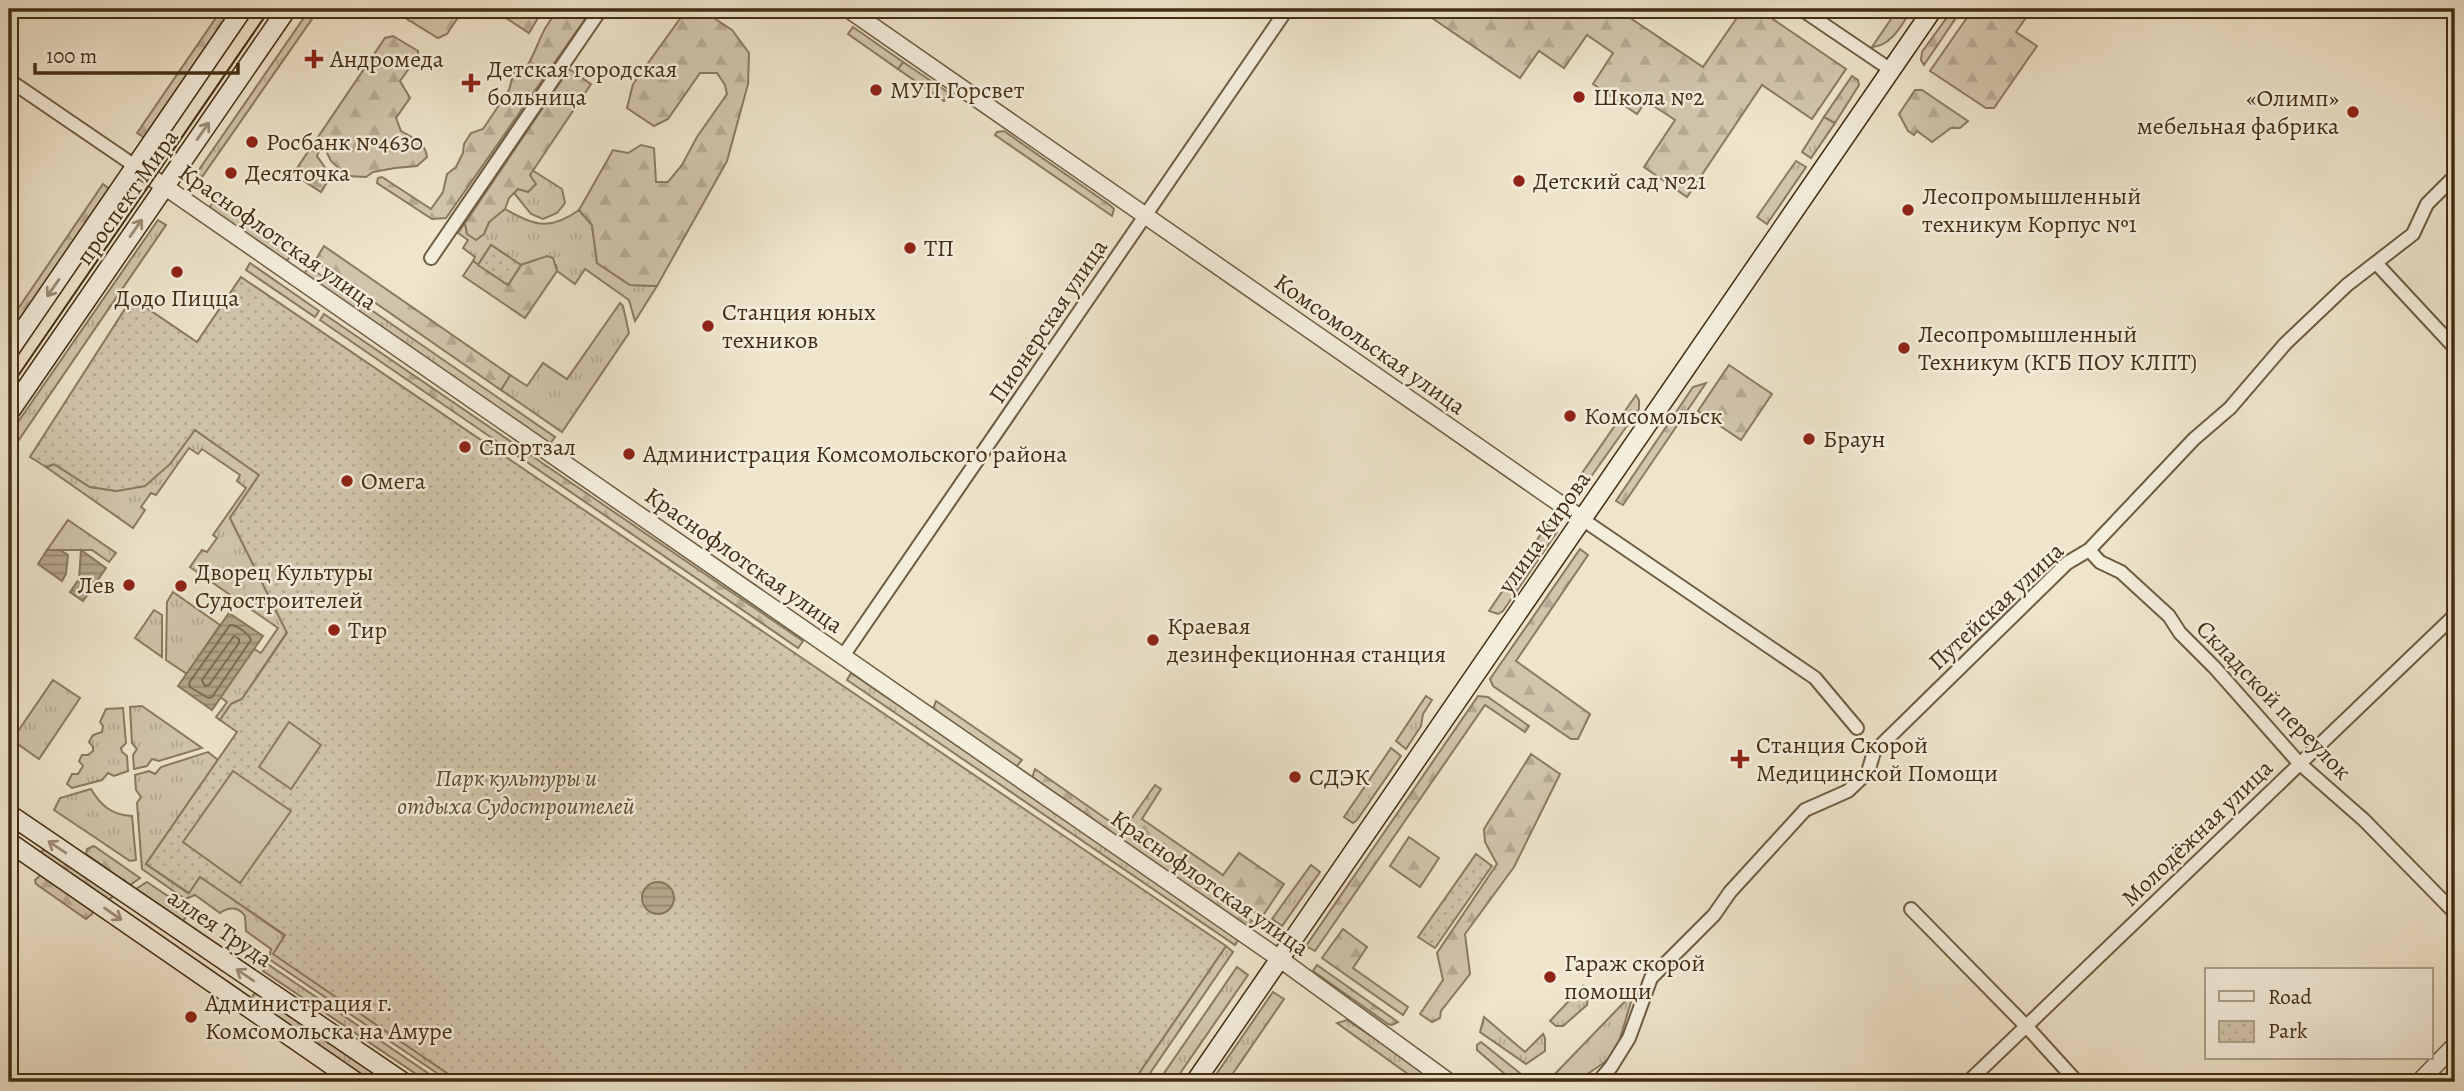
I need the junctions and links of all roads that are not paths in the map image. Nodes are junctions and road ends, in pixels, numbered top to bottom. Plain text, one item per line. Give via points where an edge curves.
1 (243, 9) edge
2 (287, 9) edge
3 (601, 9) edge
4 (848, 9) edge
5 (1287, 9) edge
6 (1801, 9) edge
7 (1933, 9) edge
8 (1891, 70) junction
9 (9, 80) edge
10 (135, 166) junction
11 (2455, 179) edge
12 (165, 187) junction
13 (1145, 215) junction
14 (431, 258) dead end
15 (2376, 262) junction
16 (2455, 348) edge
17 (9, 351) edge
18 (9, 413) edge
19 (1582, 519) junction
20 (2089, 550) junction
21 (2455, 615) edge
22 (843, 656) junction
23 (1857, 728) dead end
24 (2299, 763) junction
25 (9, 814) edge
26 (11, 845) edge
27 (1911, 909) dead end
28 (2455, 913) edge
29 (212, 953) junction
30 (1280, 958) junction
31 (198, 973) junction
32 (2027, 1027) junction
33 (2455, 1045) edge
34 (356, 1082) edge
35 (403, 1082) edge
36 (1195, 1082) edge
37 (1449, 1082) edge
38 (1598, 1082) edge
39 (1968, 1082) edge
40 (2077, 1082) edge
41 (2418, 1082) edge

1 - 10 main road, проспект Мира
12 -> 2 main road, проспект Мира
3 - 14 street
4 - 13 street, Комсомольская улица
5 - 13 street, Пионерская улица
6 - 8 street
7 - 8 main road, улица Кирова
8 - 19 main road, улица Кирова
9 - 10 street, Краснофлотская улица
10 - 12 street, Краснофлотская улица
10 -> 17 main road, проспект Мира
11 - 15 street, Путейская улица via 2427,204 2413,234
18 -> 12 main road, проспект Мира
12 - 22 street, Краснофлотская улица
13 - 19 street, Комсомольская улица
13 - 22 street, Пионерская улица
15 - 16 street
15 - 20 street, Путейская улица via 2285,344 2230,408 2194,439
19 - 23 street, Комсомольская улица via 1815,678
19 - 30 main road, улица Кирова
20 - 24 street, Складской переулок via 2169,616
20 - 38 street, Путейская улица via 2067,563 1874,752 1868,772 1848,791 1805,810 1714,915 1651,978 1629,1038
21 - 24 street, Молодёжная улица
22 - 30 street, Краснофлотская улица
24 - 28 street, Складской переулок via 2364,820
24 - 32 street, Молодёжная улица
29 -> 25 main road, аллея Труда
26 -> 31 main road, аллея Труда
27 - 32 street
29 - 31 main road
35 -> 29 main road, аллея Труда
30 - 36 main road, улица Кирова
30 - 37 street, Краснофлотская улица
31 - 34 main road, аллея Труда
32 - 39 street, Молодёжная улица
32 - 40 street
33 - 41 street

